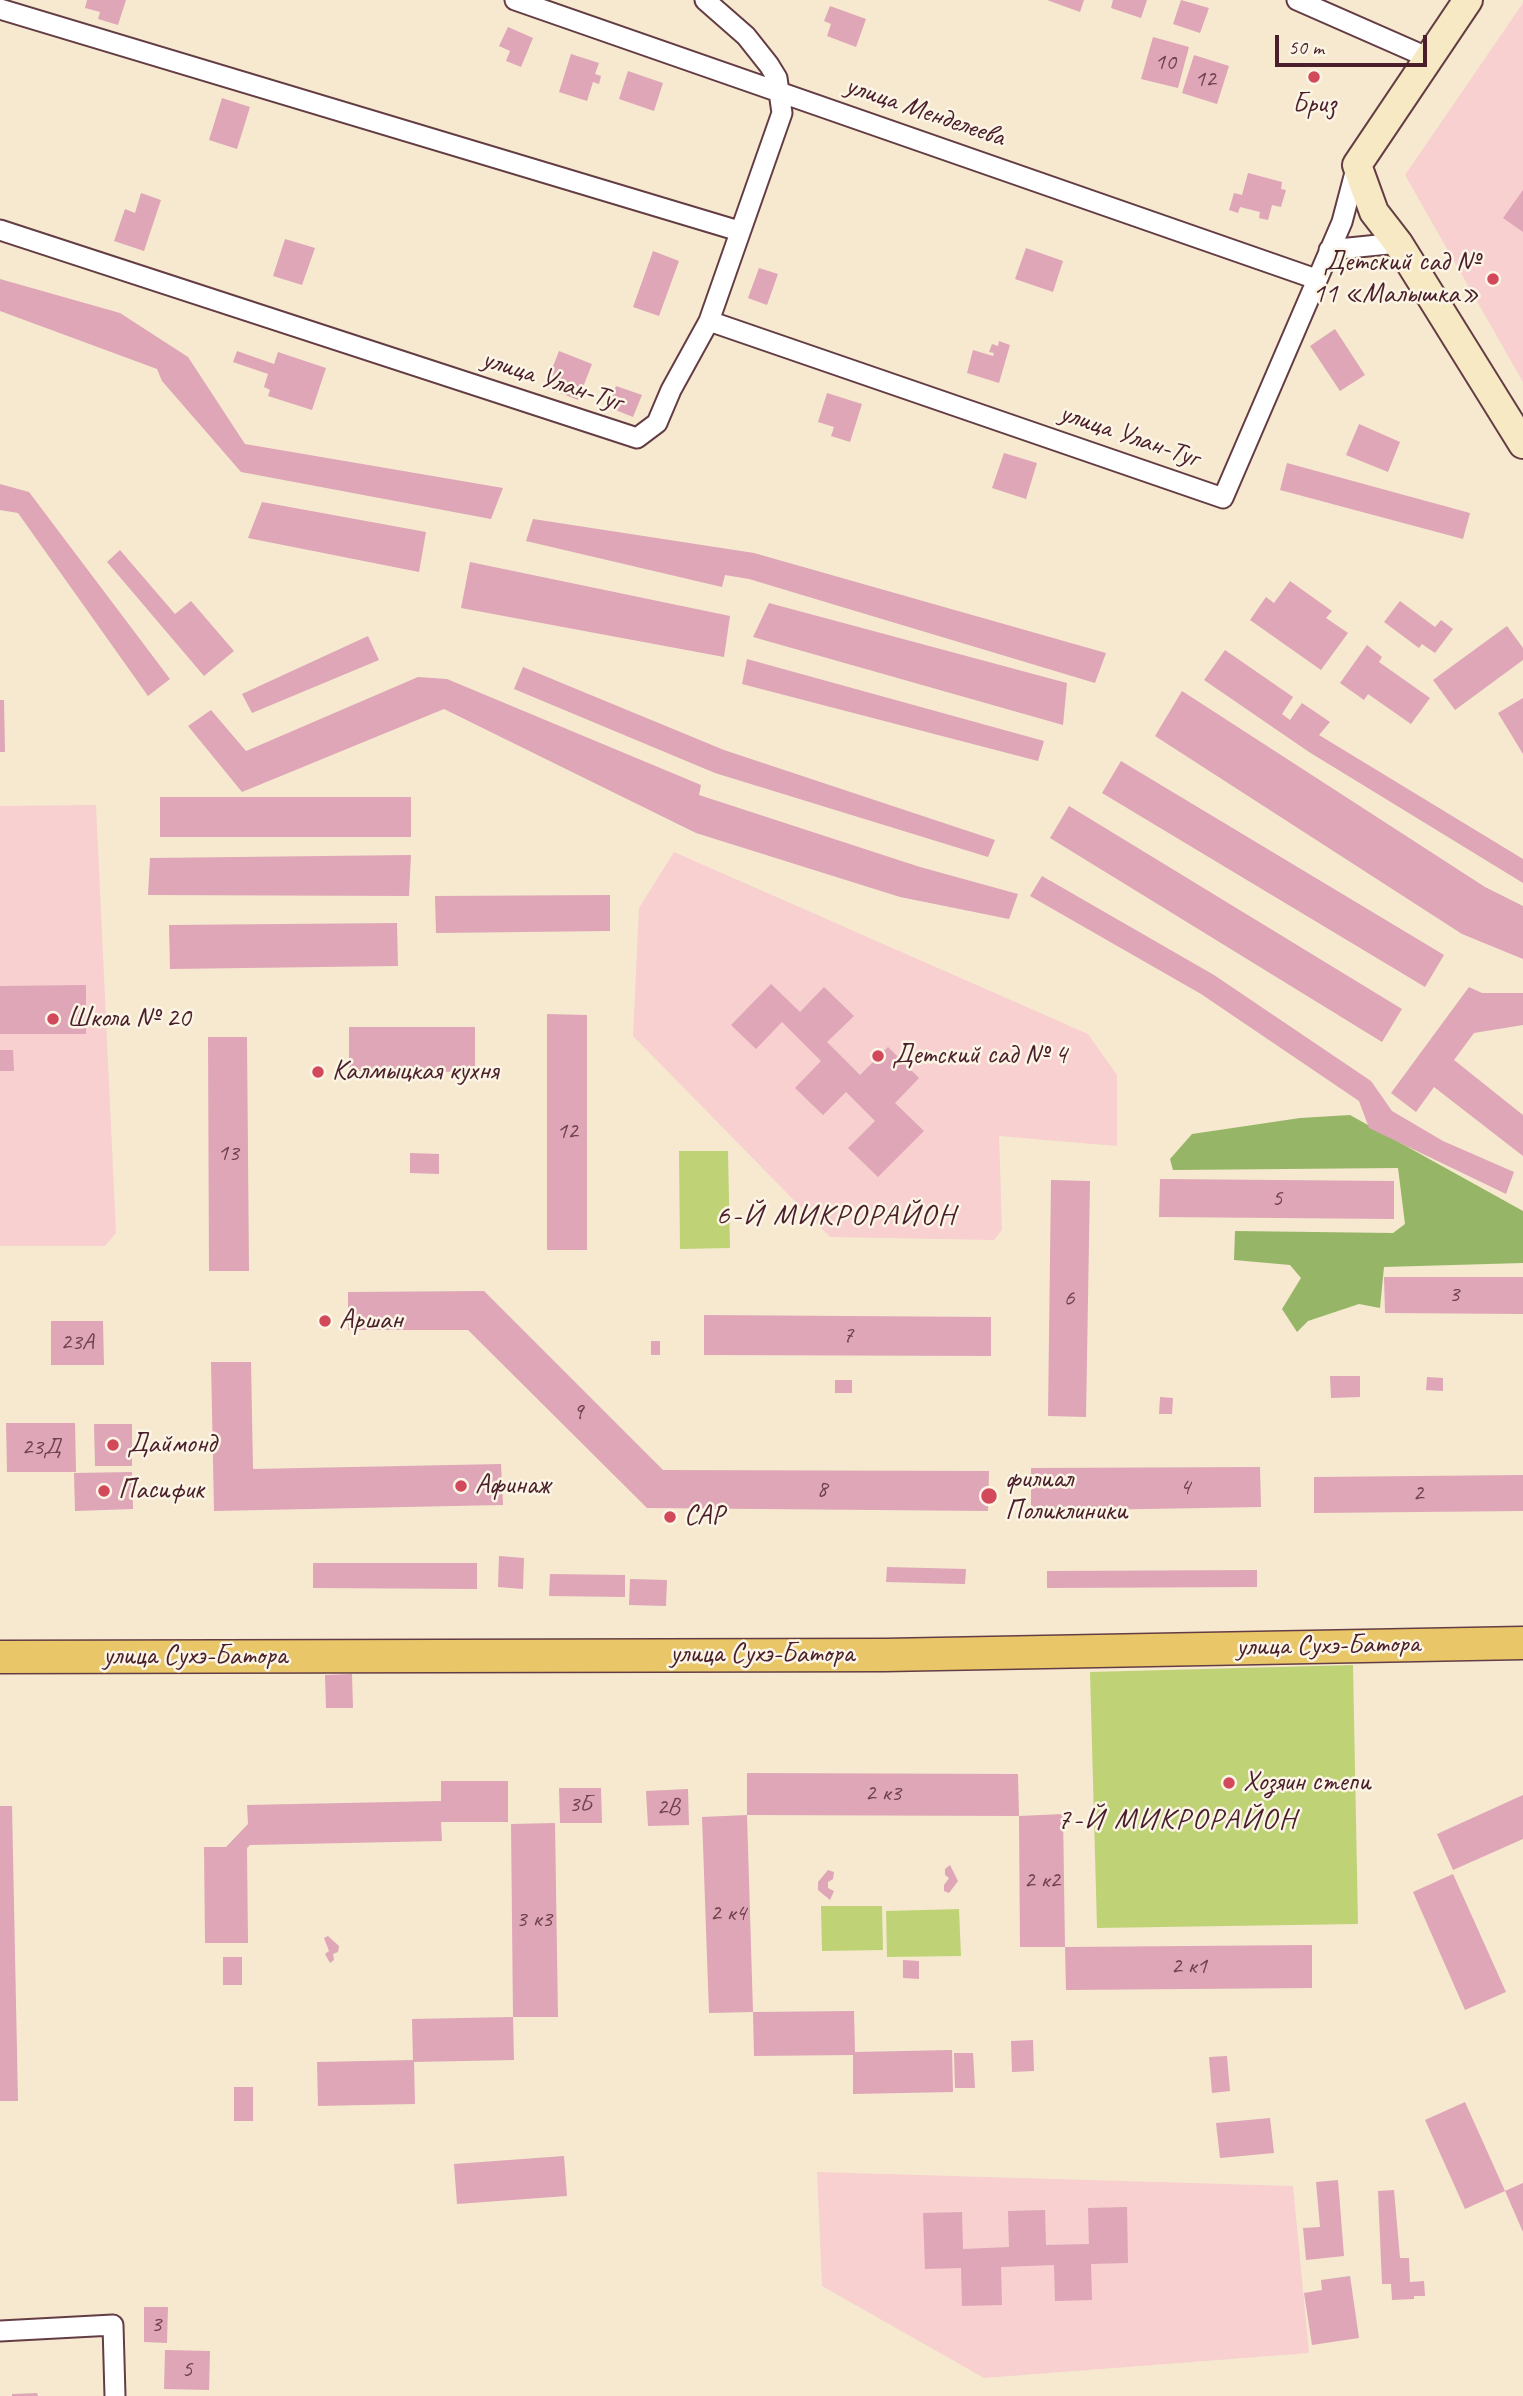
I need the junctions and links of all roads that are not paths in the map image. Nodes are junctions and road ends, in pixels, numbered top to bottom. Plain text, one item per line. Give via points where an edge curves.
1 (515, 0) edge
2 (705, 0) edge
3 (1297, 0) edge
4 (1468, 0) edge
5 (0, 9) edge
6 (1429, 58) junction
7 (777, 90) junction
8 (1357, 165) junction
9 (0, 230) edge
10 (739, 231) junction
11 (1398, 243) junction
12 (1329, 250) junction
13 (1316, 279) junction
14 (709, 321) junction
15 (1523, 444) edge
16 (1523, 1643) edge
17 (0, 1657) edge
18 (0, 2331) edge
19 (115, 2396) edge

1 - 7 street, улица Менделеева
2 - 7 street via 746,36 777,78
3 - 6 street
4 - 6 main road
5 - 10 street
6 - 8 main road
7 - 10 street via 782,113
7 - 13 street, улица Менделеева
8 - 11 main road via 1374,212
8 - 12 street via 1342,222
9 - 14 street, улица Улан-Туг via 637,438 657,423
10 - 14 street
11 - 12 street
11 - 15 main road
12 - 13 street
13 - 14 street, улица Улан-Туг via 1223,498
16 - 17 main road, улица Сухэ-Батора via 885,1655
18 - 19 street via 113,2325

